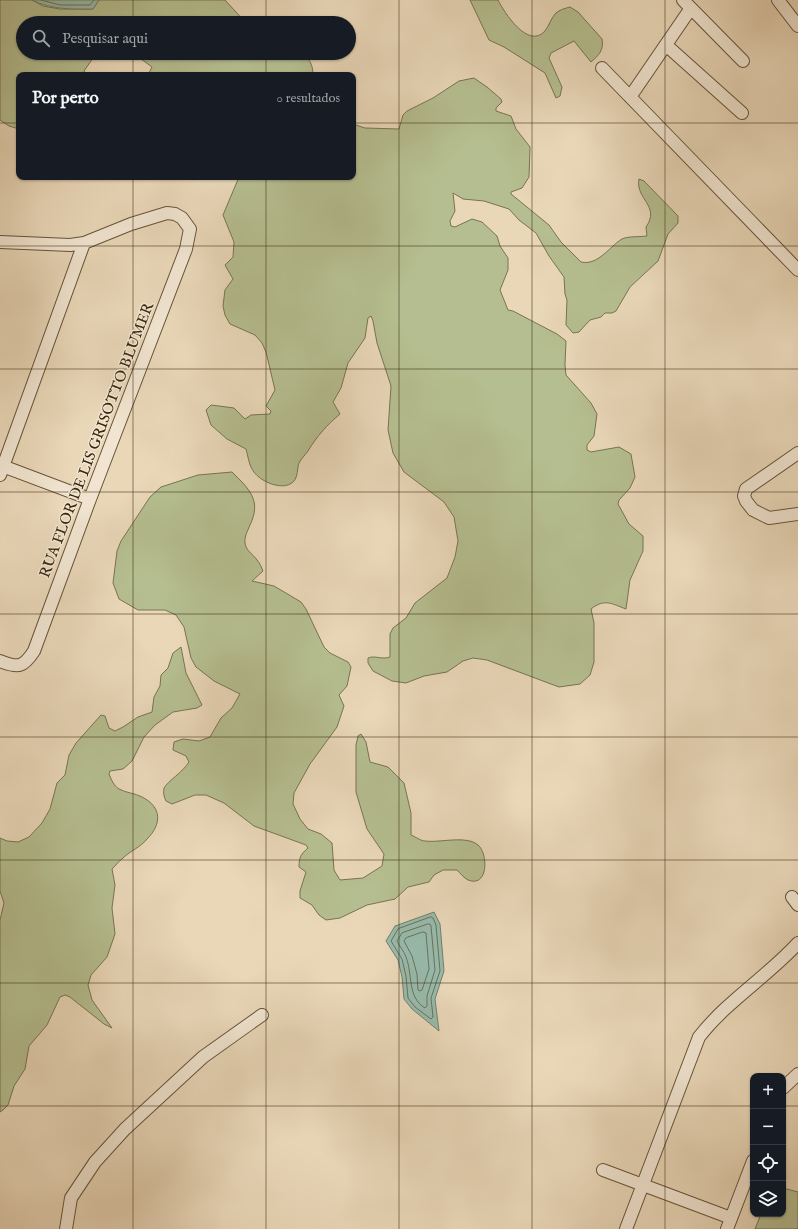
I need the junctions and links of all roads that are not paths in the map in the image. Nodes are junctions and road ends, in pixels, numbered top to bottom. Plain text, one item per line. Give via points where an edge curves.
1 (778, 0) edge
2 (687, 4) edge
3 (798, 26) edge
4 (666, 45) junction
5 (743, 61) dead end
6 (602, 68) dead end
7 (630, 97) junction
8 (742, 113) dead end
9 (0, 242) edge
10 (84, 243) junction
11 (798, 270) edge
12 (798, 453) edge
13 (1, 469) edge
14 (90, 499) junction
15 (798, 514) edge
16 (0, 661) edge
17 (798, 942) edge
18 (262, 1015) dead end
19 (798, 1074) edge
20 (786, 1085) edge
21 (750, 1168) edge
22 (603, 1170) dead end
23 (642, 1186) junction
24 (729, 1224) edge
25 (66, 1229) edge
26 (626, 1229) edge

1 - 3 street
2 - 4 street
2 - 5 street
4 - 7 street
4 - 8 street
6 - 7 street
7 - 11 street
9 - 10 street via 70,246
10 - 13 street
10 - 14 street, RUA FLOR DE LIS GRISOTTO BLUMER via 161,214 172,213 182,218 190,229 186,249
12 - 15 street via 746,489 744,496 753,510 769,518
13 - 14 street
14 - 16 street, RUA FLOR DE LIS GRISOTTO BLUMER via 34,651 22,665 15,667
17 - 23 street via 783,960 710,1023 699,1037
18 - 25 street via 203,1057 120,1134 95,1162 71,1198
19 - 20 street
21 - 24 street
22 - 23 street
23 - 24 street
23 - 26 street

